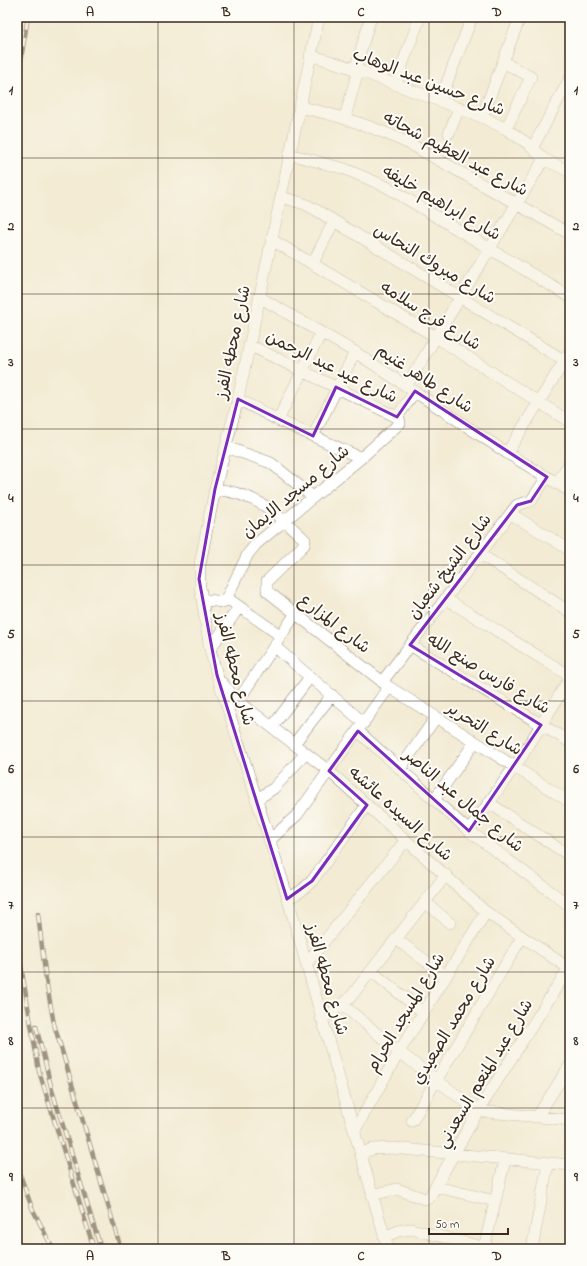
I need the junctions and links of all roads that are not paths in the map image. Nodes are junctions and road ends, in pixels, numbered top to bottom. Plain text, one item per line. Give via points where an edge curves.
1 (319, 17) edge
2 (371, 17) edge
3 (420, 17) edge
4 (472, 17) edge
5 (520, 17) edge
6 (310, 55) junction
7 (503, 62) junction
8 (357, 70) junction
9 (570, 78) edge
10 (395, 84) junction
11 (440, 101) junction
12 (299, 107) junction
13 (460, 108) junction
14 (482, 117) junction
15 (345, 118) junction
16 (506, 129) junction
17 (449, 133) dead end
18 (532, 147) junction
19 (289, 154) junction
20 (544, 159) junction
21 (570, 172) edge
22 (280, 197) junction
23 (516, 204) junction
24 (334, 221) junction
25 (570, 234) edge
26 (272, 240) junction
27 (489, 249) junction
28 (313, 263) junction
29 (259, 297) junction
30 (570, 297) edge
31 (459, 298) junction
32 (321, 333) junction
33 (436, 337) junction
34 (249, 345) junction
35 (355, 352) junction
36 (568, 359) edge
37 (302, 370) junction
38 (336, 387) junction
39 (411, 388) junction
40 (238, 399) junction
41 (539, 404) junction
42 (398, 418) junction
43 (278, 420) junction
44 (570, 422) edge
45 (313, 436) junction
46 (226, 447) junction
47 (507, 453) junction
48 (361, 458) junction
49 (570, 462) edge
50 (547, 477) junction
51 (557, 483) junction
52 (215, 489) junction
53 (570, 491) edge
54 (313, 497) junction
55 (511, 514) junction
56 (285, 521) junction
57 (570, 550) edge
58 (480, 554) junction
59 (227, 598) junction
60 (202, 599) junction
61 (446, 599) junction
62 (239, 607) junction
63 (570, 612) edge
64 (296, 613) junction
65 (281, 636) junction
66 (410, 645) junction
67 (274, 646) junction
68 (210, 649) junction
69 (217, 675) junction
70 (310, 677) junction
71 (570, 677) edge
72 (386, 684) junction
73 (332, 696) junction
74 (238, 701) junction
75 (436, 717) junction
76 (541, 724) junction
77 (272, 727) junction
78 (361, 727) junction
79 (475, 742) junction
80 (570, 742) edge
81 (294, 744) junction
82 (306, 753) junction
83 (515, 767) junction
84 (400, 769) junction
85 (329, 771) junction
86 (256, 800) junction
87 (434, 800) junction
88 (570, 802) edge
89 (489, 803) junction
90 (367, 805) junction
91 (469, 831) junction
92 (406, 840) junction
93 (269, 841) junction
94 (570, 856) edge
95 (446, 875) junction
96 (287, 899) junction
97 (424, 902) junction
98 (570, 906) edge
99 (486, 912) junction
100 (450, 923) dead end
101 (522, 937) junction
102 (396, 938) junction
103 (306, 964) junction
104 (570, 968) edge
105 (371, 970) junction
106 (446, 976) junction
107 (343, 1005) junction
108 (424, 1013) junction
109 (321, 1018) junction
110 (399, 1052) junction
111 (570, 1065) edge
112 (437, 1081) junction
113 (478, 1111) junction
114 (537, 1117) junction
115 (570, 1120) edge
116 (412, 1121) dead end
117 (355, 1130) junction
118 (361, 1153) junction
119 (455, 1154) junction
120 (505, 1160) junction
121 (548, 1163) junction
122 (570, 1165) edge
123 (437, 1187) junction
124 (372, 1195) junction
125 (495, 1201) junction
126 (384, 1237) junction
127 (488, 1248) edge
128 (388, 1249) edge
129 (532, 1249) edge

1 - 6 street, شارع محطه الفرز
2 - 8 street
3 - 10 street
4 - 11 street
5 - 7 street
6 - 8 street, شارع حسين عبد الوهاب
6 - 12 street, شارع محطه الفرز
7 - 14 street
7 - 16 street via 531,77
8 - 10 street, شارع حسين عبد الوهاب
8 - 15 street
9 - 18 street
10 - 11 street, شارع حسين عبد الوهاب
11 - 13 street, شارع حسين عبد الوهاب
12 - 15 street, شارع عبد العظيم شحاته
12 - 19 street, شارع محطه الفرز
13 - 14 street, شارع حسين عبد الوهاب
13 - 17 street
14 - 16 street, شارع حسين عبد الوهاب
15 - 23 street, شارع عبد العظيم شحاته via 412,145
16 - 18 street, شارع حسين عبد الوهاب
18 - 20 street, شارع حسين عبد الوهاب
19 - 22 street, شارع محطه الفرز
19 - 27 street, شارع ابراهيم خليفه via 324,162 366,177
20 - 21 street, شارع حسين عبد الوهاب
20 - 23 street
22 - 24 street, شارع مبروك النحاس via 305,204
22 - 26 street, شارع محطه الفرز
23 - 25 street, شارع عبد العظيم شحاته
23 - 27 street
24 - 28 street
24 - 31 street, شارع مبروك النحاس
26 - 28 street, شارع فرج سلامه
26 - 29 street, شارع محطه الفرز
27 - 30 street, شارع ابراهيم خليفه
27 - 31 street
28 - 33 street, شارع فرج سلامه
29 - 32 street, شارع طاهر غنيم
29 - 34 street, شارع محطه الفرز
31 - 33 street
31 - 36 street, شارع مبروك النحاس
32 - 35 street, شارع طاهر غنيم
32 - 37 street
33 - 39 street
33 - 41 street, شارع فرج سلامه
34 - 37 street, شارع عيد عبد الرحمن
34 - 40 street, شارع محطه الفرز
35 - 38 street
35 - 39 street, شارع طاهر غنيم
36 - 41 street
37 - 38 street, شارع عيد عبد الرحمن
37 - 43 street
38 - 42 street, شارع عيد عبد الرحمن
38 - 45 street
39 - 42 street
39 - 47 street, شارع طاهر غنيم
40 - 43 street
40 - 46 street, شارع محطه الفرز
41 - 44 street, شارع فرج سلامه
41 - 47 street
42 - 48 street, شارع مسجد الايمان via 400,424
43 - 45 street
45 - 48 street
46 - 52 street, شارع محطه الفرز
46 - 54 street via 270,464
47 - 50 street, شارع طاهر غنيم
48 - 54 street, شارع مسجد الايمان
49 - 51 street
50 - 51 street, شارع طاهر غنيم
50 - 55 street, شارع الشيخ شعبان via 531,501 517,505
51 - 53 street, شارع طاهر غنيم
52 - 56 street via 257,500
52 - 60 street, شارع محطه الفرز via 200,564
54 - 56 street, شارع مسجد الايمان
55 - 57 street
55 - 58 street, شارع الشيخ شعبان
56 - 59 street, شارع مسجد الايمان via 252,549
56 - 64 street, شارع المزارع via 305,540 305,543 267,581 267,591
58 - 61 street, شارع الشيخ شعبان
58 - 63 street
59 - 60 street via 222,602
59 - 62 street
60 - 68 street, شارع محطه الفرز
61 - 66 street, شارع الشيخ شعبان
61 - 71 street
62 - 65 street
62 - 68 street
64 - 65 street
64 - 72 street, شارع المزارع
65 - 67 street
66 - 72 street, شارع الشيخ شعبان
66 - 76 street, شارع فارس صنع الله
67 - 70 street, شارع جمال عبد الناصر
67 - 74 street
68 - 69 street, شارع محطه الفرز
69 - 74 street, شارع السيده عائشه
69 - 86 street, شارع محطه الفرز
70 - 73 street, شارع جمال عبد الناصر
70 - 77 street
71 - 76 street
72 - 75 street, شارع التحرير
72 - 78 street, شارع الشيخ شعبان
73 - 78 street, شارع جمال عبد الناصر
73 - 81 street
74 - 77 street, شارع السيده عائشه
75 - 79 street, شارع التحرير
75 - 84 street
76 - 80 street, شارع فارس صنع الله
76 - 83 street
77 - 81 street, شارع السيده عائشه
78 - 84 street, شارع جمال عبد الناصر
78 - 85 street, شارع الشيخ شعبان
79 - 83 street, شارع التحرير
79 - 87 street
81 - 82 street, شارع السيده عائشه
82 - 85 street, شارع السيده عائشه
82 - 86 street via 274,788
83 - 88 street, شارع التحرير
83 - 89 street
84 - 87 street, شارع جمال عبد الناصر
85 - 90 street, شارع السيده عائشه
85 - 93 street, شارع الشيخ شعبان via 297,815
86 - 93 street, شارع محطه الفرز
87 - 91 street, شارع جمال عبد الناصر
89 - 91 street
89 - 94 street
90 - 92 street, شارع السيده عائشه
90 - 96 street via 312,881
91 - 98 street, شارع جمال عبد الناصر
92 - 95 street, شارع السيده عائشه
92 - 103 street
93 - 96 street, شارع محطه الفرز
95 - 97 street
95 - 99 street, شارع السيده عائشه
96 - 103 street, شارع محطه الفرز
97 - 100 street
97 - 102 street
99 - 101 street, شارع السيده عائشه
99 - 106 street, شارع المسجد الحرام
101 - 104 street, شارع السيده عائشه
101 - 112 street, شارع محمد الصعيدي
102 - 105 street
102 - 106 street
103 - 109 street, شارع محطه الفرز
104 - 113 street, شارع عبد المنعم السعدني
105 - 107 street
105 - 108 street
106 - 108 street, شارع المسجد الحرام
107 - 109 street
107 - 110 street
108 - 110 street, شارع المسجد الحرام
109 - 117 street, شارع محطه الفرز
110 - 112 street
110 - 117 street, شارع المسجد الحرام
111 - 114 street
112 - 113 street
112 - 116 street, شارع محمد الصعيدي
113 - 114 street
113 - 119 street, شارع عبد المنعم السعدني
114 - 115 street
117 - 118 street, شارع محطه الفرز
118 - 119 street via 373,1149 393,1148
118 - 124 street, شارع محطه الفرز
119 - 120 street
119 - 123 street, شارع عبد المنعم السعدني
120 - 121 street
120 - 125 street
121 - 122 street
121 - 129 street
123 - 124 street, شارع عبد المنعم السعدني via 429,1198 425,1199 397,1189
123 - 125 street
124 - 126 street, شارع محطه الفرز
125 - 127 street
126 - 127 street via 411,1230
126 - 128 street, شارع محطه الفرز

